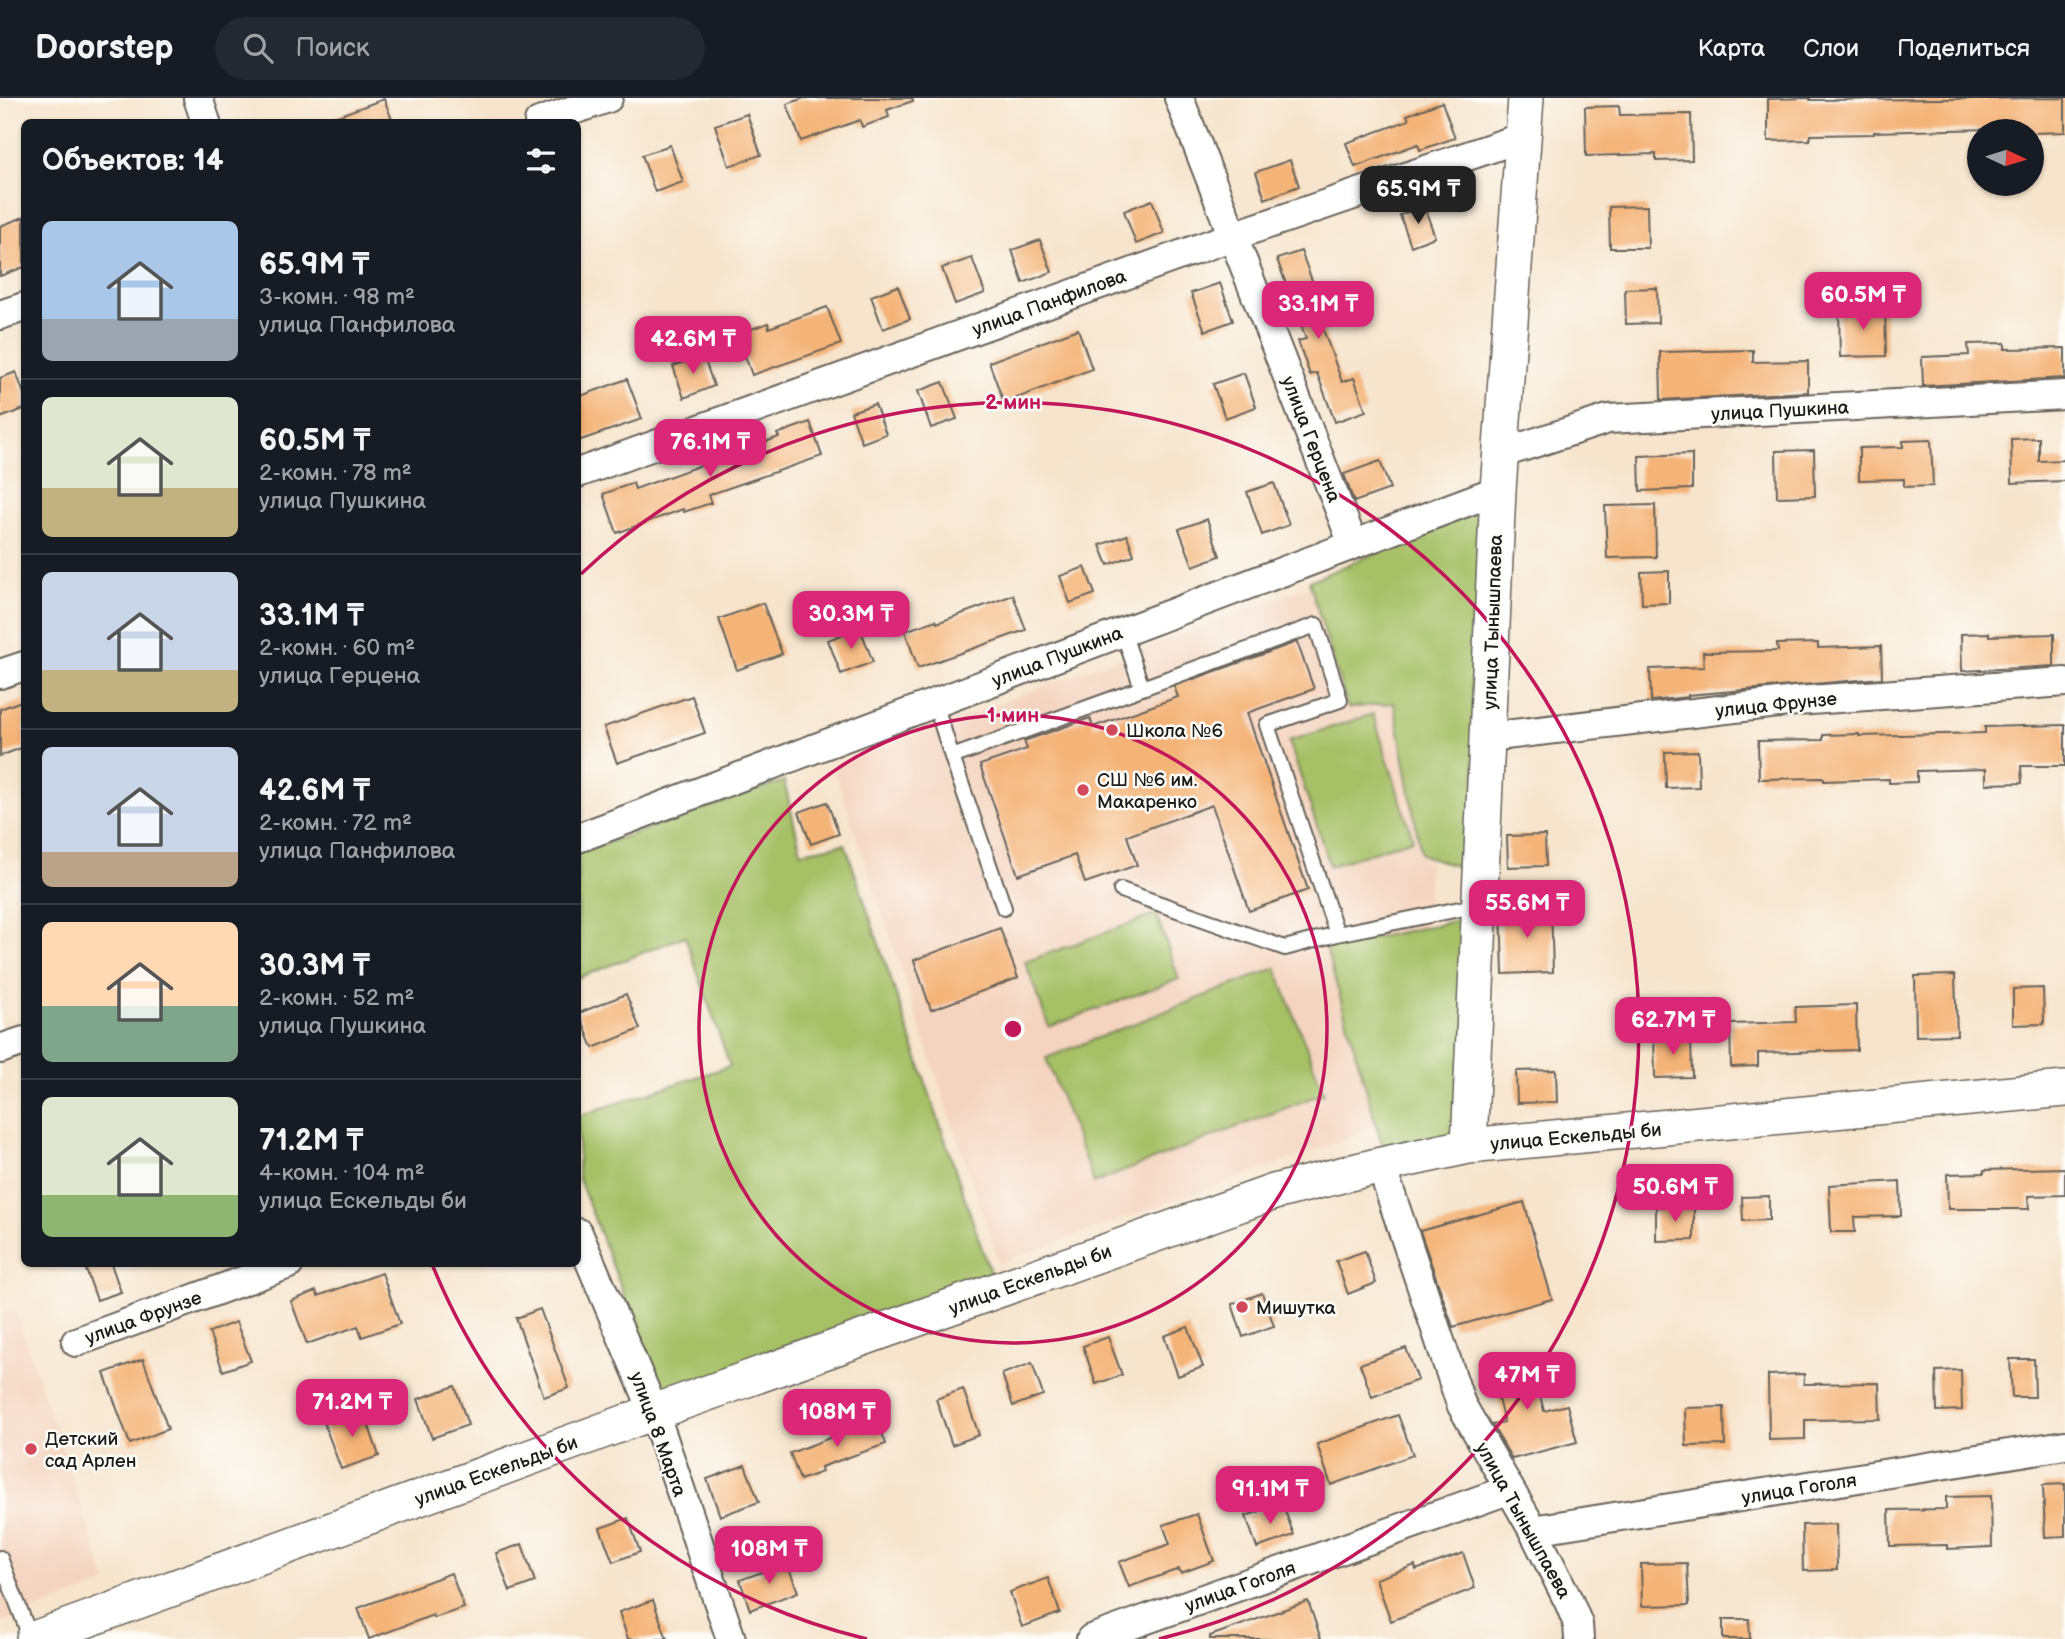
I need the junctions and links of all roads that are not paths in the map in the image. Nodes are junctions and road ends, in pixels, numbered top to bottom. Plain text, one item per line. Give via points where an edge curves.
1 (198, 98) edge
2 (608, 98) edge
3 (1180, 98) edge
4 (1526, 98) edge
5 (205, 119) edge
6 (548, 119) edge
7 (1523, 137) junction
8 (1233, 236) junction
9 (21, 308) edge
10 (0, 316) edge
11 (2065, 395) edge
12 (1500, 454) junction
13 (581, 472) edge
14 (1498, 490) junction
15 (1353, 544) junction
16 (1122, 632) junction
17 (21, 667) edge
18 (0, 674) edge
19 (2065, 682) edge
20 (1142, 688) junction
21 (936, 703) junction
22 (1488, 737) junction
23 (952, 757) junction
24 (581, 837) edge
25 (1121, 890) dead end
26 (1480, 905) junction
27 (1004, 908) dead end
28 (1337, 934) junction
29 (21, 1042) edge
30 (0, 1049) edge
31 (2065, 1089) edge
32 (1469, 1146) junction
33 (1381, 1165) junction
34 (581, 1240) edge
35 (281, 1267) edge
36 (76, 1342) dead end
37 (654, 1412) junction
38 (2065, 1445) edge
39 (1508, 1490) junction
40 (1532, 1530) junction
41 (0, 1558) edge
42 (33, 1639) edge
43 (731, 1639) edge
44 (1091, 1639) edge
45 (1579, 1639) edge

1 - 5 street
2 - 6 street
3 - 8 street, улица Герцена
4 - 7 street, улица Тынышпаева
7 - 8 street, улица Панфилова
7 - 12 street, улица Тынышпаева
8 - 13 street, улица Панфилова
8 - 15 street, улица Герцена
9 - 10 street
11 - 12 street, улица Пушкина via 1608,419
12 - 14 street, улица Тынышпаева
14 - 15 street, улица Пушкина
14 - 22 street, улица Тынышпаева
15 - 16 street, улица Пушкина
16 - 20 lane
16 - 21 street, улица Пушкина
17 - 18 street
19 - 22 street, улица Фрунзе via 1796,701
20 - 23 lane
20 - 28 lane via 1316,625 1339,700 1268,725
21 - 23 lane
21 - 24 street, улица Пушкина
22 - 26 street, улица Тынышпаева
23 - 27 lane
25 - 28 lane via 1285,948
26 - 28 lane
26 - 32 street, улица Тынышпаева
29 - 30 street
31 - 32 street, улица Ескельды би
32 - 33 street, улица Ескельды би
33 - 37 street, улица Ескельды би via 1274,1192
33 - 39 street, улица Тынышпаева via 1461,1404
34 - 37 street, улица 8 Марта
35 - 36 street, улица Фрунзе
37 - 42 street, улица Ескельды би
37 - 43 street, улица 8 Марта
38 - 40 street, улица Гоголя
39 - 40 street, улица Тынышпаева
39 - 44 street, улица Гоголя
40 - 45 street, улица Тынышпаева via 1569,1602
41 - 42 lane

